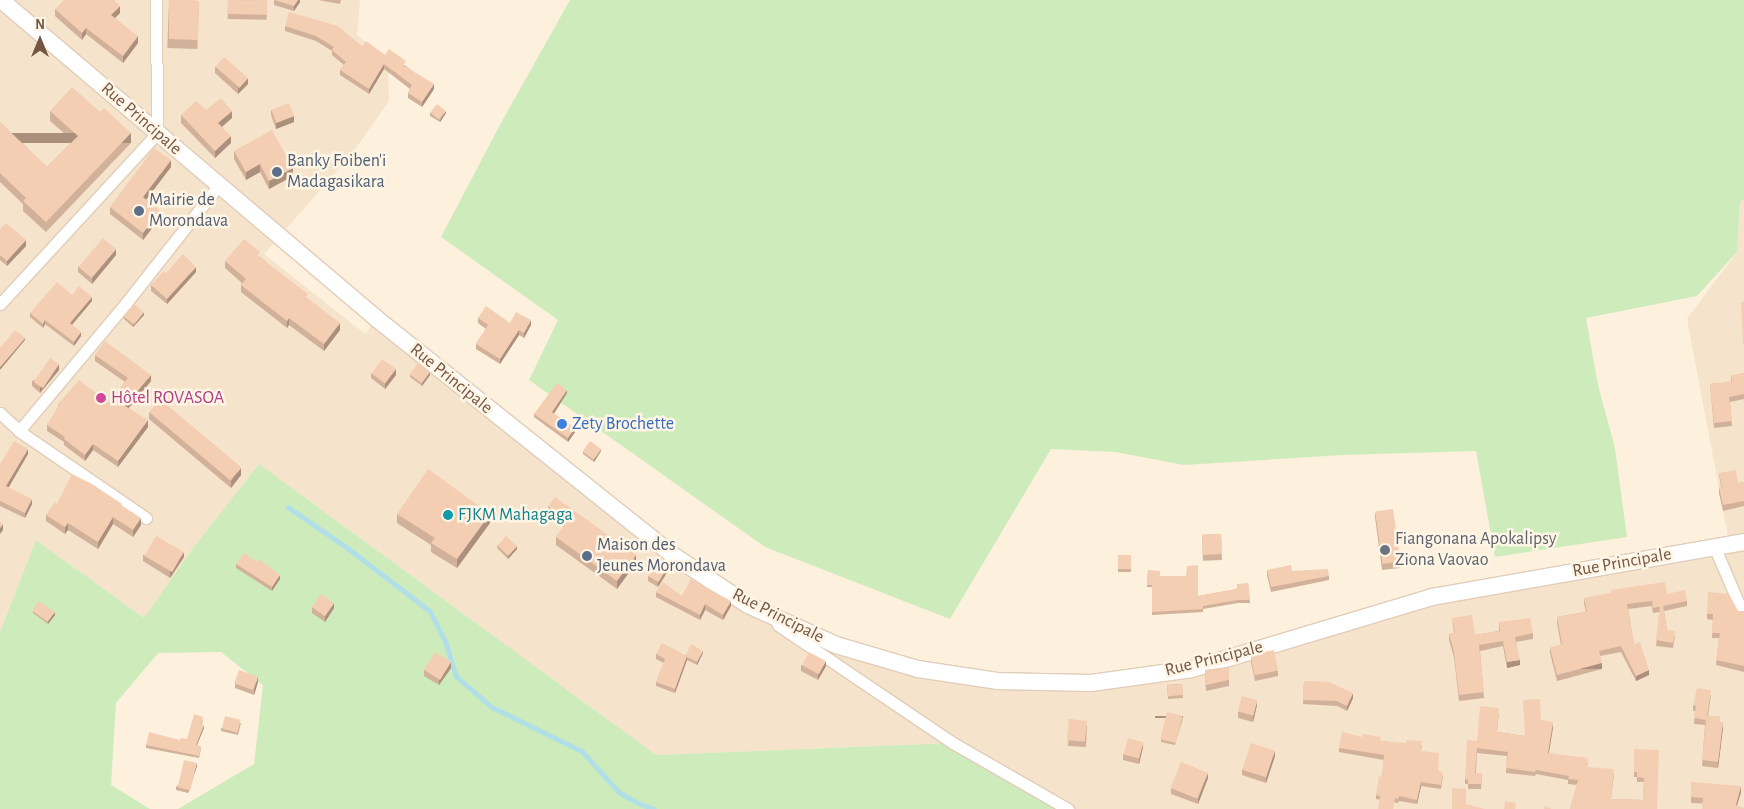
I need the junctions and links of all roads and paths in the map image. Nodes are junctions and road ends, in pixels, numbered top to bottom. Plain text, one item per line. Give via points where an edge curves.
1 (1, 0) edge
2 (156, 0) edge
3 (157, 133) junction
4 (218, 186) junction
5 (0, 304) edge
6 (0, 413) edge
7 (19, 431) junction
8 (146, 518) dead end
9 (1744, 542) edge
10 (1714, 546) junction
11 (748, 605) junction
12 (1744, 610) edge
13 (1068, 809) edge

1 - 3 main road, Rue Principale
2 - 3 street
3 - 4 main road, Rue Principale
3 - 5 street
4 - 7 street
4 - 11 main road, Rue Principale via 377,320 670,554
6 - 7 street
7 - 8 street
9 - 10 main road, Rue Principale
10 - 11 main road, Rue Principale via 1432,597 1192,669 1091,683 997,681 918,669 836,645
10 - 12 street
11 - 13 street via 953,743

